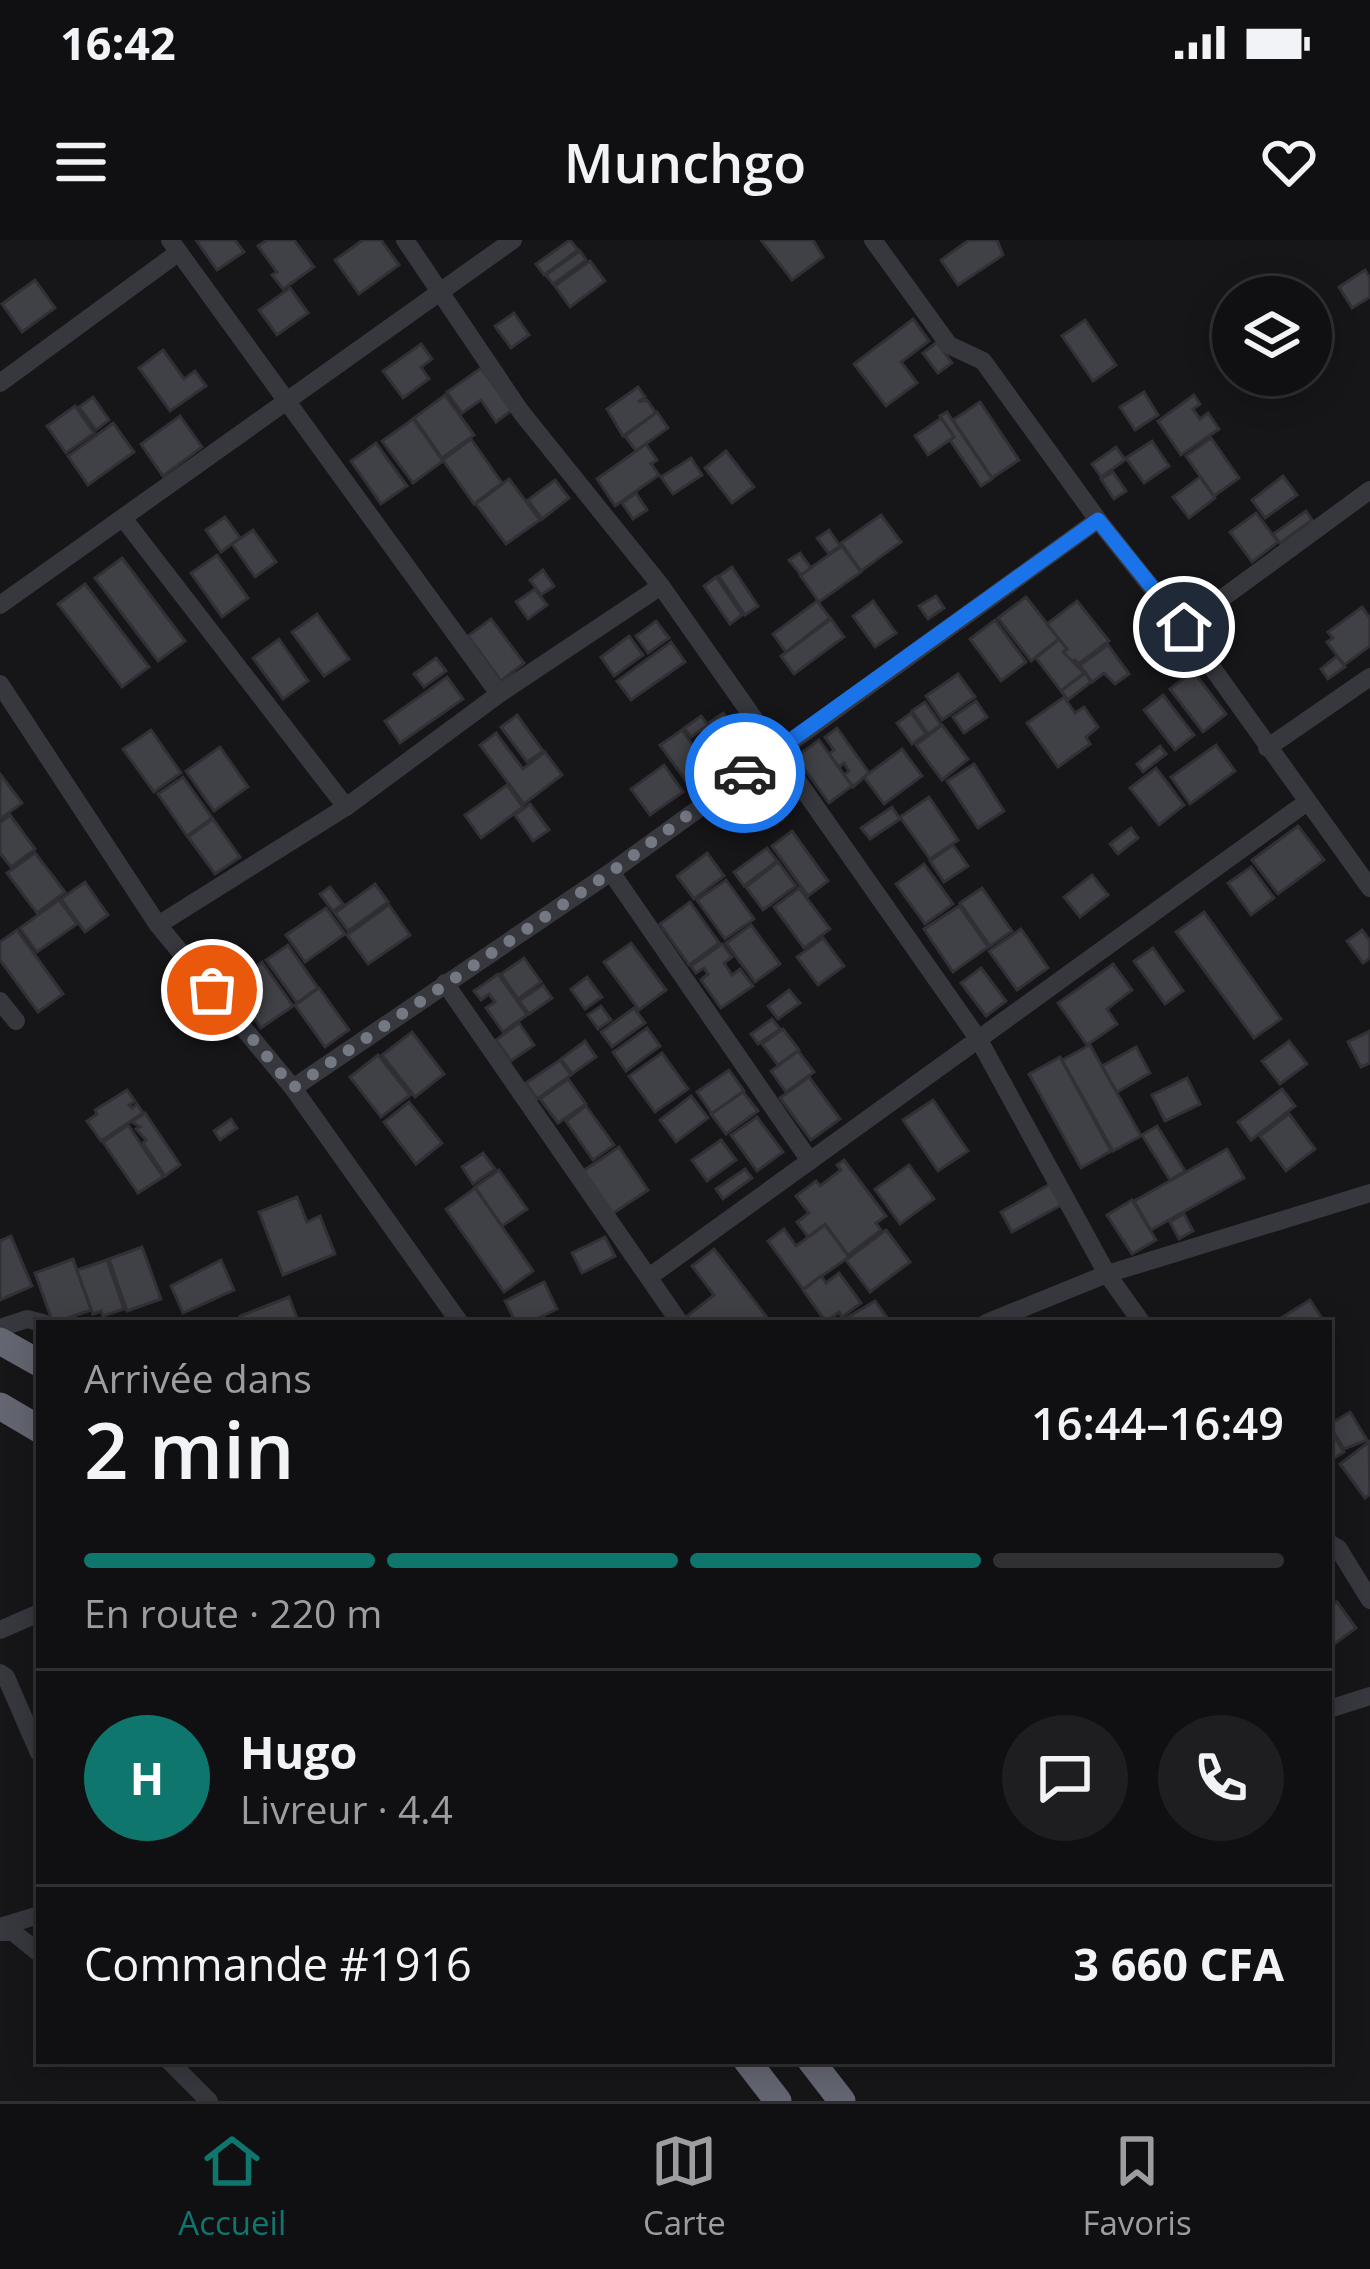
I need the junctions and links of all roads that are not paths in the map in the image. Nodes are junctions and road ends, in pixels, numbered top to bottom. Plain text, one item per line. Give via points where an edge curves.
1 (405, 240) edge
2 (512, 240) edge
3 (873, 240) edge
4 (174, 246) edge
5 (442, 292) junction
6 (0, 383) edge
7 (284, 403) junction
8 (1370, 490) edge
9 (123, 518) junction
10 (1098, 520) junction
11 (661, 586) junction
12 (0, 605) edge
13 (1184, 627) junction
14 (1370, 676) edge
15 (0, 684) edge
16 (499, 694) junction
17 (1267, 748) junction
18 (775, 750) junction
19 (1306, 802) junction
20 (346, 807) junction
21 (611, 872) junction
22 (1370, 889) edge
23 (158, 925) junction
24 (445, 983) junction
25 (0, 1001) edge
26 (16, 1021) dead end
27 (979, 1040) junction
28 (293, 1088) junction
29 (810, 1161) junction
30 (1370, 1193) edge
31 (1107, 1274) junction
32 (649, 1277) junction
33 (458, 1320) edge
34 (678, 1320) edge
35 (993, 1320) edge
36 (1140, 1320) edge
37 (36, 1321) edge
38 (0, 1328) edge
39 (0, 1341) edge
40 (36, 1361) edge
41 (0, 1406) edge
42 (36, 1428) edge
43 (1332, 1545) edge
44 (1370, 1600) edge
45 (36, 1614) edge
46 (0, 1630) edge
47 (0, 1672) edge
48 (1370, 1696) edge
49 (1332, 1708) edge
50 (36, 1746) edge
51 (36, 1916) edge
52 (0, 1929) edge
53 (36, 1951) edge
54 (173, 2064) edge
55 (749, 2064) edge
56 (813, 2064) edge
57 (208, 2101) edge
58 (778, 2101) edge
59 (842, 2101) edge

1 - 5 street
2 - 5 street
3 - 10 street via 949,345 983,361
4 - 6 street
4 - 7 street
5 - 7 street
5 - 11 street via 521,412
7 - 9 street
7 - 16 street
8 - 13 street
9 - 12 street
9 - 20 street
10 - 13 street
10 - 18 street
11 - 16 street
11 - 18 street
13 - 17 street
14 - 17 street
15 - 23 street
16 - 20 street
17 - 19 street
18 - 21 street
18 - 27 street
19 - 22 street
19 - 27 street
20 - 23 street
21 - 24 street
21 - 29 street
23 - 28 street
24 - 28 street
24 - 32 street
25 - 26 street
27 - 29 street
27 - 31 street
28 - 33 street
29 - 32 street
30 - 31 street
31 - 35 street
31 - 36 street
32 - 34 street
37 - 38 street
39 - 40 highway
41 - 42 highway
43 - 44 street
45 - 46 street
47 - 50 street
48 - 49 street
51 - 52 street
52 - 53 street
54 - 57 street
55 - 58 highway
56 - 59 highway

